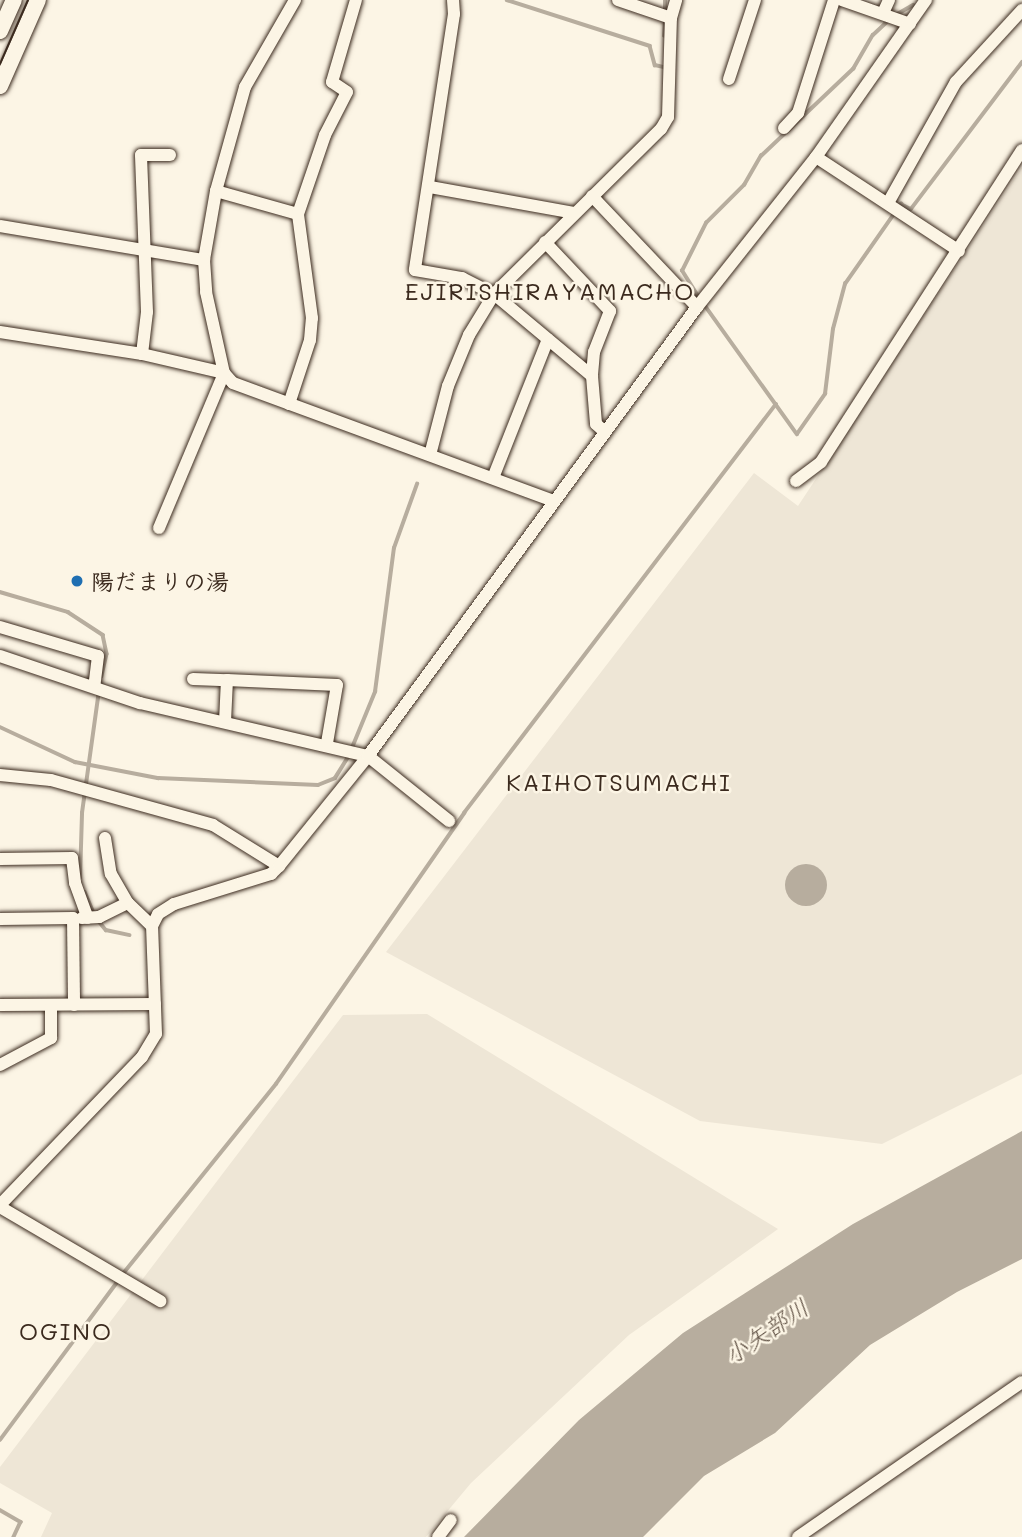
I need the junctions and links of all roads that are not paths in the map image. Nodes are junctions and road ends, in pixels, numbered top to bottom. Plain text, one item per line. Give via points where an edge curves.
1 (14, 0) edge
2 (38, 0) edge
3 (295, 0) edge
4 (356, 0) edge
5 (453, 0) edge
6 (618, 0) edge
7 (676, 0) edge
8 (755, 0) edge
9 (834, 0) edge
10 (842, 0) edge
11 (890, 0) edge
12 (926, 0) edge
13 (639, 3) edge
14 (1022, 10) edge
15 (883, 13) junction
16 (671, 18) junction
17 (910, 23) junction
18 (0, 31) edge
19 (729, 79) dead end
20 (0, 86) edge
21 (784, 128) dead end
22 (1022, 150) edge
23 (170, 155) dead end
24 (816, 158) junction
25 (430, 187) junction
26 (216, 191) junction
27 (592, 196) junction
28 (888, 203) junction
29 (574, 213) junction
30 (298, 214) junction
31 (0, 226) edge
32 (545, 242) junction
33 (145, 250) junction
34 (959, 251) junction
35 (204, 260) junction
36 (494, 293) junction
37 (697, 307) junction
38 (0, 332) edge
39 (548, 340) junction
40 (142, 354) junction
41 (223, 373) junction
42 (592, 376) junction
43 (289, 404) junction
44 (605, 432) junction
45 (430, 455) junction
46 (492, 478) junction
47 (796, 481) dead end
48 (554, 501) junction
49 (159, 528) dead end
50 (0, 626) edge
51 (0, 656) edge
52 (193, 679) dead end
53 (227, 680) junction
54 (94, 687) junction
55 (225, 722) junction
56 (327, 743) junction
57 (368, 757) junction
58 (0, 775) edge
59 (449, 821) dead end
60 (105, 838) dead end
61 (0, 859) edge
62 (279, 866) junction
63 (128, 903) junction
64 (73, 918) junction
65 (88, 918) junction
66 (0, 919) edge
67 (152, 926) junction
68 (155, 1004) junction
69 (0, 1005) edge
70 (51, 1005) junction
71 (74, 1005) junction
72 (0, 1065) edge
73 (0, 1206) edge
74 (160, 1301) dead end
75 (1022, 1382) edge
76 (451, 1520) dead end
77 (438, 1537) edge
78 (798, 1537) edge

1 - 18 main road
2 - 20 main road
3 - 26 street via 246,87
4 - 30 street via 332,82 347,92 325,135
5 - 25 street
6 - 13 street
7 - 16 street
8 - 19 street
9 - 21 street via 798,113
10 - 15 street
11 - 15 street
12 - 17 street
13 - 16 street
14 - 28 street via 956,82
15 - 17 street
16 - 27 street via 668,117
17 - 24 street
22 - 34 street
23 - 33 street via 141,155
24 - 28 street
24 - 37 street
25 - 29 street
25 - 36 street via 415,270 462,278
26 - 30 street
26 - 35 street
27 - 29 street
27 - 37 street
28 - 34 street
29 - 32 street
30 - 43 street via 312,318 310,340
31 - 33 street
32 - 36 street
32 - 42 street via 610,311 594,352
33 - 35 street
33 - 40 street via 147,312
34 - 47 street via 821,462
35 - 41 street
36 - 39 street
36 - 45 street via 469,335 448,386
37 - 44 street
38 - 40 street
39 - 42 street
39 - 46 street
40 - 41 street
41 - 43 street via 233,383
41 - 49 street
42 - 44 street via 596,424
43 - 45 street
44 - 48 street
45 - 46 street
46 - 48 street
48 - 57 street
50 - 54 street via 97,656
51 - 54 street
52 - 53 street
53 - 55 street
53 - 56 street via 337,685
54 - 55 street
55 - 56 street
56 - 57 street
57 - 59 street
57 - 62 street
58 - 62 street via 51,780 212,825
60 - 63 street via 111,874
61 - 65 street via 72,859
62 - 67 street via 259,879 174,904 158,914
63 - 65 street
63 - 67 street
64 - 65 street
64 - 66 street
64 - 71 street
67 - 68 street
68 - 71 street
68 - 73 street via 156,1034 142,1057
69 - 70 street
70 - 71 street
70 - 72 street via 51,1038
73 - 74 street
75 - 78 street
76 - 77 street

